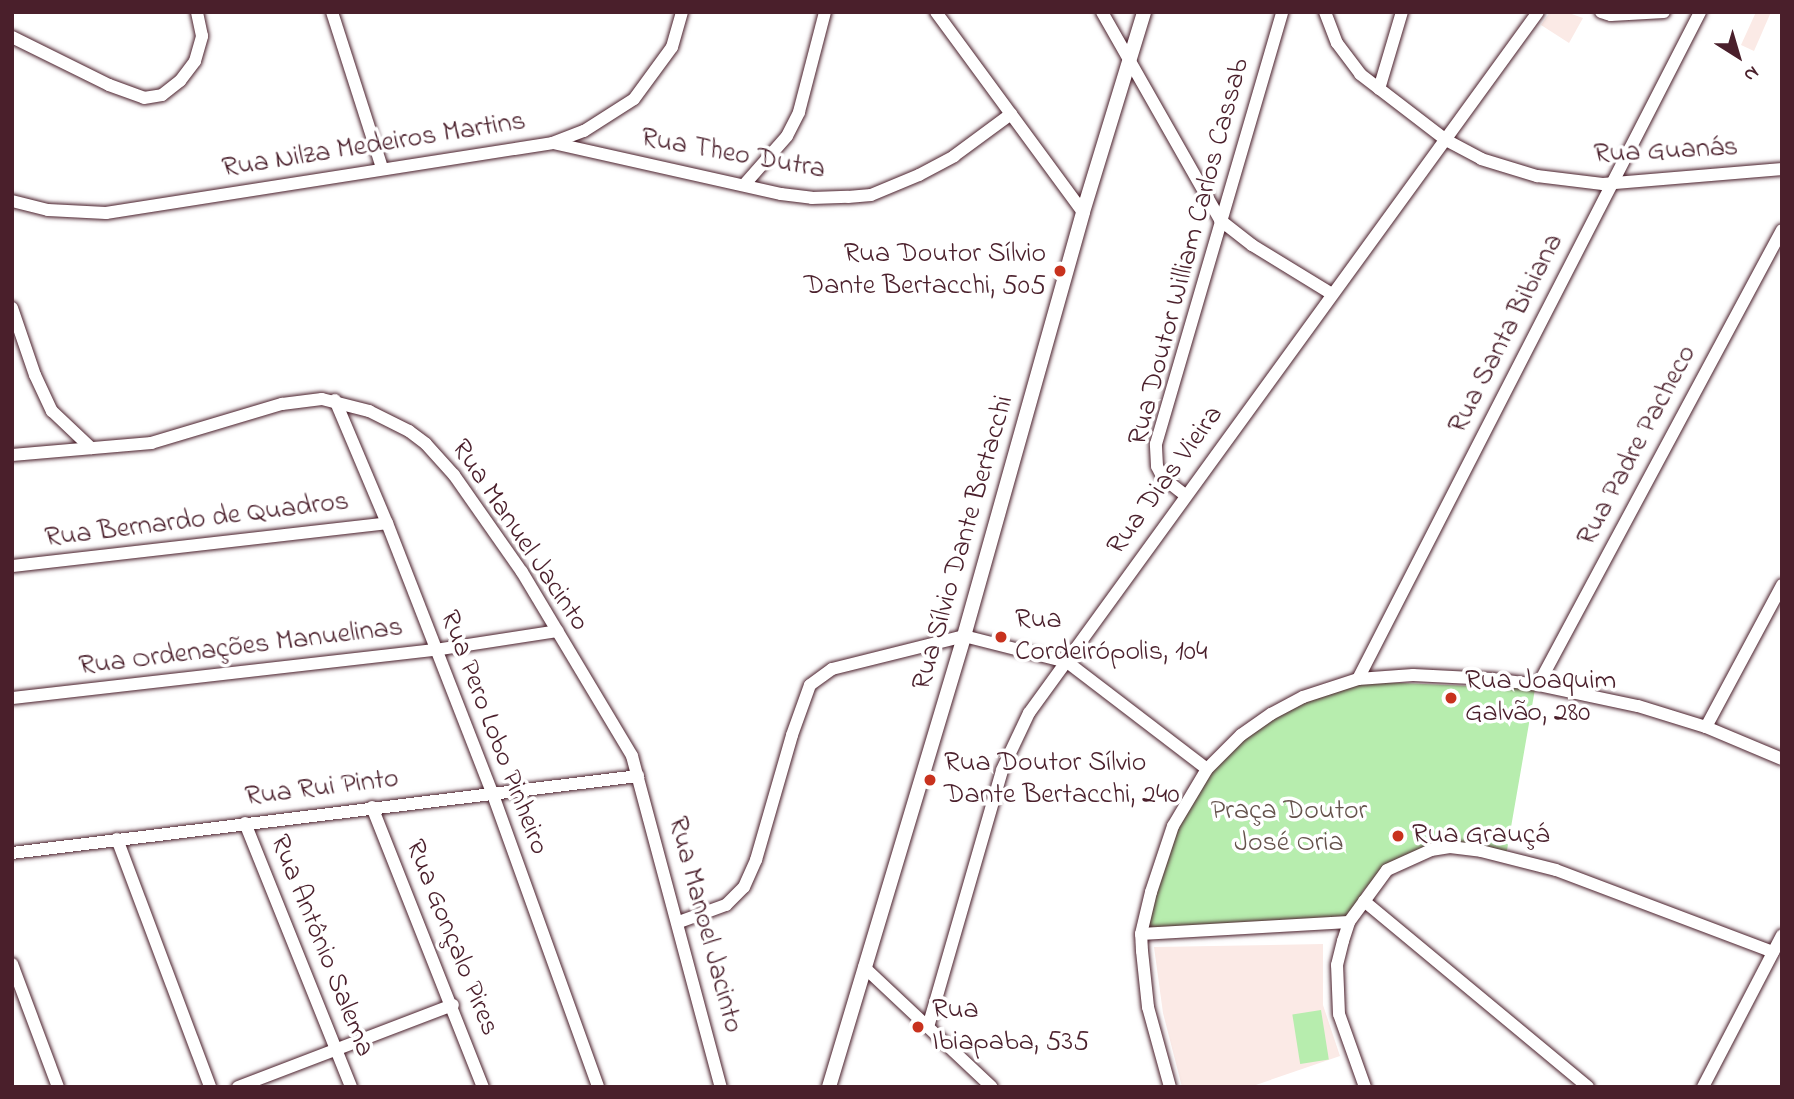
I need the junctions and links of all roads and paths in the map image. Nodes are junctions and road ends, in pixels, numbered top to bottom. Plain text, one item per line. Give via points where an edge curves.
1 (197, 12) edge
2 (332, 12) edge
3 (682, 12) edge
4 (825, 12) edge
5 (936, 12) edge
6 (1102, 12) edge
7 (1144, 12) edge
8 (1282, 12) edge
9 (1325, 12) edge
10 (1402, 12) edge
11 (1538, 12) edge
12 (1601, 12) edge
13 (1664, 12) edge
14 (1700, 12) edge
15 (12, 37) edge
16 (1131, 62) junction
17 (1379, 89) junction
18 (1011, 114) junction
19 (1446, 140) junction
20 (552, 143) junction
21 (382, 168) junction
22 (1782, 169) edge
23 (1611, 183) junction
24 (744, 185) junction
25 (12, 201) edge
26 (1083, 212) junction
27 (1220, 220) junction
28 (1782, 230) edge
29 (1332, 294) junction
30 (12, 308) edge
31 (335, 400) junction
32 (91, 448) junction
33 (12, 455) edge
34 (1185, 495) junction
35 (387, 523) junction
36 (12, 566) edge
37 (1782, 585) edge
38 (558, 631) junction
39 (964, 636) junction
40 (435, 650) junction
41 (1067, 662) junction
42 (1358, 679) junction
43 (1538, 685) junction
44 (12, 698) edge
45 (1706, 727) junction
46 (1782, 759) edge
47 (1208, 769) junction
48 (638, 776) junction
49 (492, 792) junction
50 (372, 807) junction
51 (245, 823) junction
52 (117, 839) junction
53 (12, 853) edge
54 (1364, 901) junction
55 (678, 922) junction
56 (1349, 922) junction
57 (1141, 934) junction
58 (1782, 935) edge
59 (1773, 951) junction
60 (12, 964) edge
61 (864, 967) junction
62 (453, 1005) junction
63 (928, 1027) junction
64 (338, 1049) junction
65 (989, 1086) edge
66 (58, 1087) edge
67 (211, 1087) edge
68 (238, 1087) edge
69 (351, 1087) edge
70 (483, 1087) edge
71 (598, 1087) edge
72 (721, 1087) edge
73 (829, 1087) edge
74 (1170, 1087) edge
75 (1365, 1087) edge
76 (1588, 1087) edge
77 (1703, 1087) edge

1 - 15 street via 202,36 195,61 162,95 144,98
2 - 21 street
3 - 20 street, Rua Nilza Medeiros Martins via 672,47 634,99 584,131
4 - 24 street via 799,112 787,136
5 - 18 street
6 - 16 street
7 - 16 street, Rua Sílvio Dante Bertacchi
8 - 27 street, Rua Doutor William Carlos Cassab
9 - 17 street, Rua Guanás via 1337,43 1360,74
10 - 17 street
11 - 19 street, Rua Dias Vieira
12 - 13 street
14 - 23 street, Rua Santa Bibiana
16 - 26 street, Rua Sílvio Dante Bertacchi
16 - 27 street
17 - 19 street, Rua Guanás
18 - 24 street, Rua Theo Dutra via 954,156 871,194 812,198
18 - 26 street
19 - 23 street, Rua Guanás via 1481,159 1537,176
19 - 29 street, Rua Dias Vieira
20 - 21 street, Rua Nilza Medeiros Martins
20 - 24 street, Rua Theo Dutra
21 - 25 street, Rua Nilza Medeiros Martins via 106,213 48,210
22 - 23 street, Rua Guanás
23 - 42 street, Rua Santa Bibiana
26 - 39 street, Rua Sílvio Dante Bertacchi
27 - 29 street via 1252,246
27 - 34 street, Rua Doutor William Carlos Cassab via 1156,444 1163,478
28 - 43 street, Rua Padre Pacheco
29 - 34 street, Rua Dias Vieira
30 - 32 street via 52,411
31 - 32 street, Rua Manuel Jacinto via 282,404 151,443
31 - 35 street, Rua Pero Lobo Pinheiro
31 - 38 street, Rua Manuel Jacinto via 390,421 434,452 522,572
32 - 33 street, Rua Manuel Jacinto
34 - 41 street, Rua Dias Vieira
35 - 36 street, Rua Bernardo de Quadros
35 - 40 street, Rua Pero Lobo Pinheiro
37 - 45 street
38 - 40 street, Rua Ordenações Manuelinas
38 - 48 street, Rua Manuel Jacinto via 632,757
39 - 41 street
39 - 55 street via 820,675 810,685 792,735 744,887 726,905
39 - 61 street, Rua Sílvio Dante Bertacchi
40 - 44 street, Rua Ordenações Manuelinas
40 - 49 street, Rua Pero Lobo Pinheiro
41 - 47 street
41 - 63 street, Rua Dias Vieira via 1029,713 1002,770
42 - 43 street via 1413,675
42 - 47 street via 1303,697 1271,714 1241,735
43 - 45 street via 1639,706
45 - 46 street
47 - 57 street via 1173,826
48 - 49 street, Rua Rui Pinto
48 - 55 street, Rua Manoel Jacinto
49 - 50 street, Rua Rui Pinto
49 - 71 street, Rua Pero Lobo Pinheiro
50 - 51 street, Rua Rui Pinto
50 - 62 street, Rua Gonçalo Pires
51 - 52 street, Rua Rui Pinto
51 - 64 street, Rua Antônio Salema
52 - 53 street, Rua Rui Pinto
52 - 67 street
54 - 56 street
54 - 59 street via 1387,870 1403,860 1450,847 1556,870
54 - 76 street
55 - 72 street, Rua Manoel Jacinto
56 - 57 street
56 - 75 street via 1337,965 1336,989 1339,1014
57 - 74 street via 1148,1007
58 - 59 street
59 - 77 street
60 - 66 street
61 - 63 street
61 - 73 street, Rua Sílvio Dante Bertacchi
62 - 64 street
62 - 70 street, Rua Gonçalo Pires
63 - 65 street
64 - 68 street
64 - 69 street, Rua Antônio Salema

